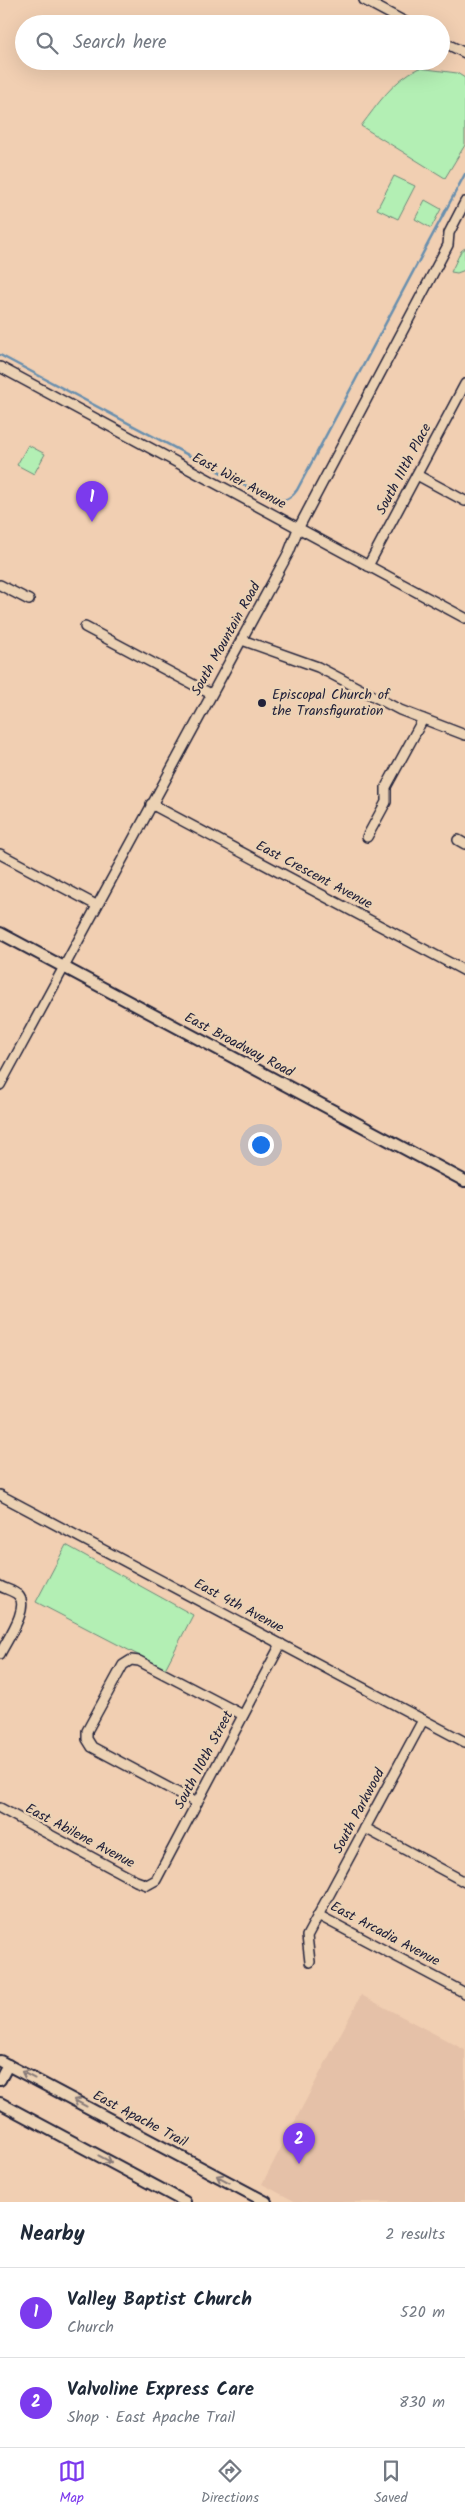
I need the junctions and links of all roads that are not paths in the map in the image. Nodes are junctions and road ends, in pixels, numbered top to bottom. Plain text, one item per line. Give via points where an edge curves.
1 (364, 0) edge
2 (392, 15) edge
3 (450, 46) edge
4 (465, 53) edge
5 (465, 202) edge
6 (0, 367) edge
7 (465, 384) edge
8 (417, 475) junction
9 (465, 501) edge
10 (298, 529) junction
11 (368, 566) junction
12 (0, 585) edge
13 (29, 600) dead end
14 (465, 618) edge
15 (85, 627) dead end
16 (242, 640) junction
17 (211, 694) junction
18 (423, 719) junction
19 (465, 734) edge
20 (151, 804) junction
21 (367, 837) dead end
22 (0, 854) edge
23 (96, 905) junction
24 (0, 933) edge
25 (63, 967) junction
26 (465, 971) edge
27 (0, 1085) edge
28 (465, 1181) edge
29 (0, 1495) edge
30 (0, 1586) edge
31 (281, 1644) junction
32 (0, 1654) edge
33 (244, 1715) junction
34 (423, 1720) junction
35 (465, 1742) edge
36 (197, 1802) junction
37 (0, 1808) edge
38 (365, 1828) junction
39 (465, 1882) edge
40 (148, 1885) joint
41 (318, 1915) junction
42 (310, 1962) dead end
43 (465, 1993) edge
44 (4, 2063) edge
45 (0, 2080) edge
46 (0, 2103) edge
47 (185, 2202) edge
48 (266, 2202) edge

1 - 2 street
3 - 4 street
5 - 10 street, South Mountain Road via 448,233 448,245
6 - 10 street, East Wier Avenue
7 - 8 street, South 111th Place
8 - 9 street
8 - 11 street, South 111th Place
10 - 11 street, East Wier Avenue
10 - 16 street, South Mountain Road
11 - 14 street, East Wier Avenue
12 - 13 street
15 - 17 street
16 - 17 street, South Mountain Road
16 - 18 street via 318,667
17 - 20 street, South Mountain Road
18 - 19 street
18 - 21 street via 386,787 386,802
20 - 23 street, South Mountain Road
20 - 26 street, East Crescent Avenue
22 - 23 street
23 - 25 street, South Mountain Road
24 - 25 main road, East Broadway Road
25 - 27 street, South Mountain Road
25 - 28 main road, East Broadway Road
29 - 31 street, East 4th Avenue
30 - 32 street via 18,1595 22,1603 22,1612
31 - 33 street, South 110th Street
31 - 34 street, East 4th Avenue
33 - 36 street, South 110th Street
33 - 36 street via 139,1661 130,1660 123,1665 87,1731 92,1747
34 - 35 street, East 4th Avenue
34 - 38 street, South Parkwood
36 - 40 street, South 110th Street via 156,1880
37 - 40 street, East Abilene Avenue
38 - 39 street
38 - 41 street, South Parkwood
41 - 42 street, South Parkwood via 307,1936
41 - 43 street, East Arcadia Avenue
44 - 45 main road
48 -> 44 main road, East Apache Trail
46 -> 47 main road

